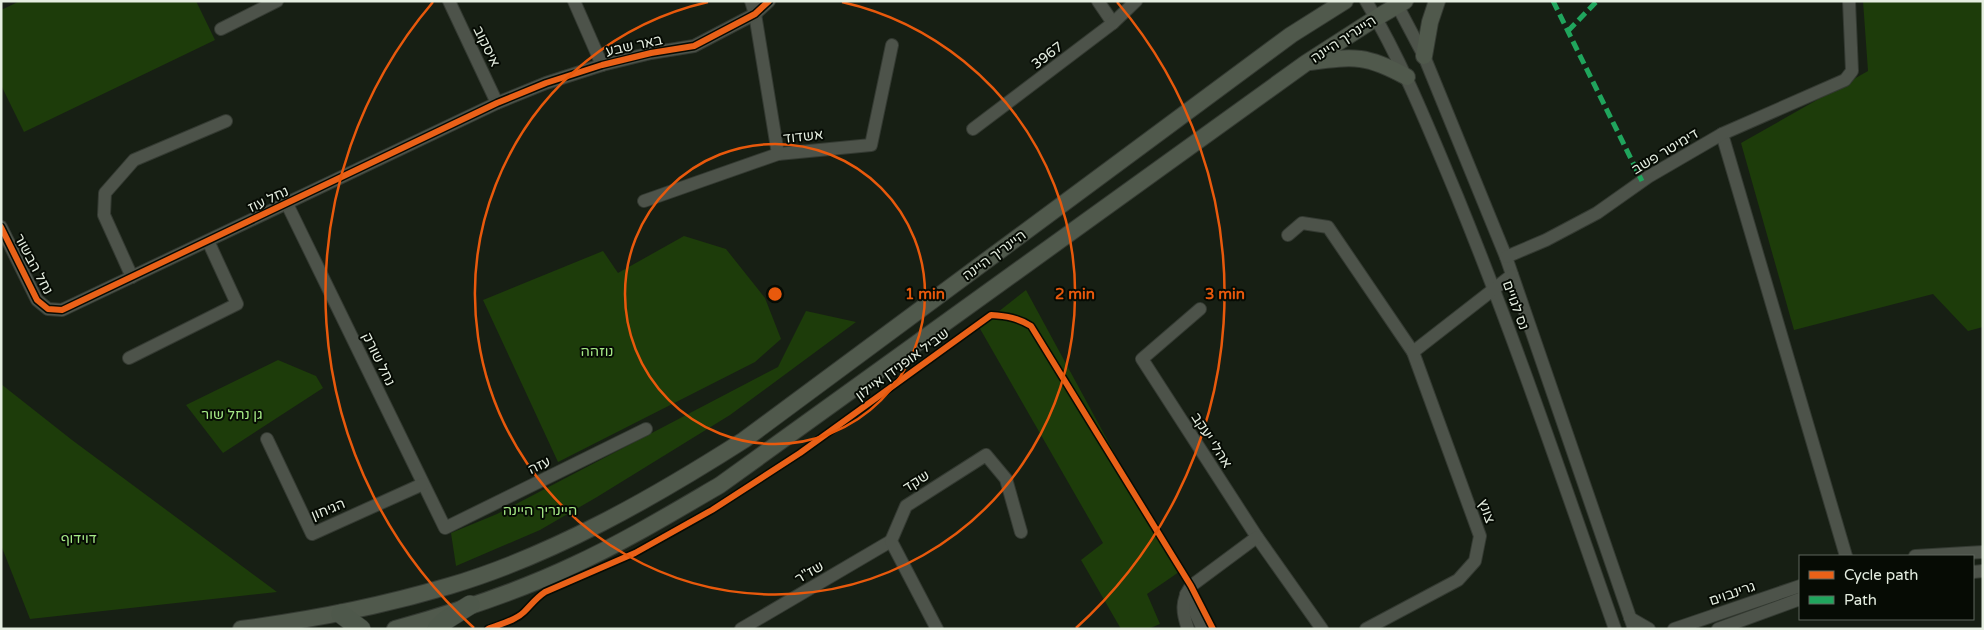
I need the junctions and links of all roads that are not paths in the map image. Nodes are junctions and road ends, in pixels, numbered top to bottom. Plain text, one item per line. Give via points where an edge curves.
1 (277, 1) edge
2 (449, 1) edge
3 (574, 1) edge
4 (750, 1) edge
5 (769, 1) edge
6 (1098, 1) edge
7 (1136, 1) edge
8 (1345, 1) edge
9 (1366, 1) edge
10 (1437, 1) edge
11 (1849, 1) edge
12 (1399, 3) edge
13 (755, 14) junction
14 (1376, 18) junction
15 (1113, 23) junction
16 (221, 28) dead end
17 (892, 45) dead end
18 (1424, 56) junction
19 (1306, 63) junction
20 (602, 65) junction
21 (1407, 77) junction
22 (497, 103) junction
23 (226, 122) dead end
24 (972, 129) dead end
25 (1722, 134) junction
26 (778, 154) junction
27 (644, 201) dead end
28 (287, 204) junction
29 (1, 227) edge
30 (1288, 235) dead end
31 (208, 241) junction
32 (1506, 257) junction
33 (1512, 275) junction
34 (132, 278) junction
35 (1494, 288) junction
36 (48, 309) joint
37 (1200, 309) dead end
38 (1413, 352) junction
39 (129, 358) dead end
40 (646, 429) dead end
41 (267, 439) dead end
42 (423, 484) junction
43 (445, 528) joint
44 (1021, 532) dead end
45 (1257, 537) junction
46 (891, 541) junction
47 (1983, 552) edge
48 (1846, 555) edge
49 (1932, 555) edge
50 (1799, 586) edge
51 (1186, 594) junction
52 (1799, 599) edge
53 (470, 605) junction
54 (341, 614) junction
55 (1632, 623) edge
56 (1614, 628) edge
57 (241, 629) edge
58 (361, 629) edge
59 (395, 629) edge
60 (437, 629) edge
61 (742, 629) edge
62 (937, 629) edge
63 (1188, 629) edge
64 (1203, 629) edge
65 (1322, 629) edge
66 (1366, 629) edge
67 (1649, 629) edge
68 (1674, 629) edge
69 (1718, 629) edge

1 - 16 street
2 - 22 street, איסקוב
3 - 20 street
4 - 13 street
5 - 13 street, באר שבע
6 - 15 street
7 - 15 street, 3967
8 - 54 main road, היינריך היינה via 1291,36 744,440 681,480 503,567 449,586
9 - 14 street, נס לגויים
10 - 18 main road
11 - 25 street, דימיטר פשב via 1852,71 1845,80
12 - 14 main road, היינריך היינה
12 - 18 street, נס לגויים
13 - 20 street, באר שבע via 694,46
13 - 26 street
14 - 19 main road, היינריך היינה
14 - 21 street, נס לגויים
15 - 24 street, 3967
17 - 26 street, אשדוד via 871,145
18 - 32 street, נס לגויים
19 - 21 main road via 1344,57 1361,58 1380,62
19 - 53 main road, היינריך היינה via 720,485 646,529 573,566 517,590
20 - 22 street, באר שבע
21 - 35 street, נס לגויים
22 - 28 street, נחל עוז
23 - 34 street via 134,160 106,193 104,215
25 - 32 street, דימיטר פשב via 1648,177 1597,213
25 - 48 street
26 - 27 street, אשדוד
28 - 31 street, נחל עוז
28 - 42 street, נחל שורק
29 - 36 street, נחל הבשור via 37,300
30 - 38 street, צונץ via 1302,223 1328,227
31 - 34 street, נחל עוז
31 - 39 street via 237,304
32 - 33 street, נס לגויים
33 - 35 street
33 - 55 street, נס לגויים
34 - 36 street, נחל עוז via 62,310
35 - 38 street
35 - 56 street, נס לגויים
37 - 45 street, אהלי יעקב via 1142,358
38 - 66 street, צונץ via 1480,536 1475,561 1458,580
40 - 43 street, עזה
41 - 42 street, הגיחון via 312,534
42 - 43 street, נחל שורק
44 - 46 street, שקד via 1006,479 986,455 906,506
45 - 51 street via 1191,586
45 - 65 street
46 - 61 street, שז"ר
46 - 62 street
47 - 49 street
50 - 68 street, גרינבוים
51 - 63 street via 1183,613
51 - 64 street
52 - 69 street, גרינבוים
53 - 59 main road, היינריך היינה
53 - 60 highway
54 - 57 main road, היינריך היינה
54 - 58 highway
55 - 67 street

